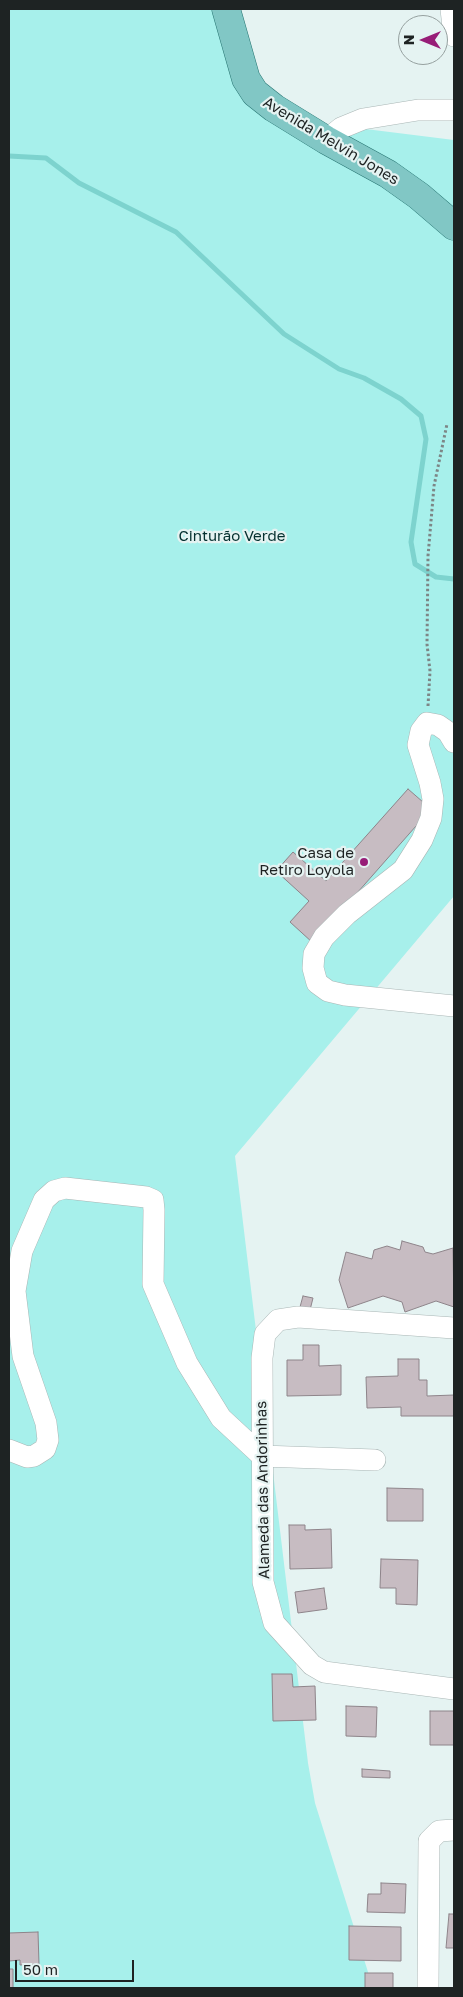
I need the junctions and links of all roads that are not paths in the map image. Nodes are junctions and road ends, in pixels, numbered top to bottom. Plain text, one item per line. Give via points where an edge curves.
1 (226, 9) edge
2 (452, 9) edge
3 (454, 36) edge
4 (454, 110) edge
5 (326, 140) junction
6 (454, 226) edge
7 (454, 742) edge
8 (454, 1006) edge
9 (454, 1328) edge
10 (9, 1450) edge
11 (262, 1456) junction
12 (375, 1460) dead end
13 (454, 1690) edge
14 (454, 1830) edge
15 (428, 1988) edge

1 - 5 main road, Avenida Melvin Jones via 246,79 255,93
2 - 3 street
4 - 5 street via 418,110 363,119 341,128
5 - 6 main road, Avenida Melvin Jones via 388,174
7 - 8 street via 438,725 427,723 421,731 418,745 432,799 431,818 422,840 403,870 347,914 324,937 314,954 313,968 317,983 328,991
9 - 11 street, Alameda das Andorinhas via 298,1317 278,1320 265,1334 262,1358
10 - 11 street via 27,1457 34,1456 45,1449 48,1440 46,1423 23,1356 15,1291 22,1251 44,1200 54,1191 65,1188 152,1200 152,1284 186,1363 221,1418
11 - 12 street
11 - 13 street, Alameda das Andorinhas via 263,1582 274,1623 312,1665 324,1672
14 - 15 street via 439,1831 433,1835 428,1849

